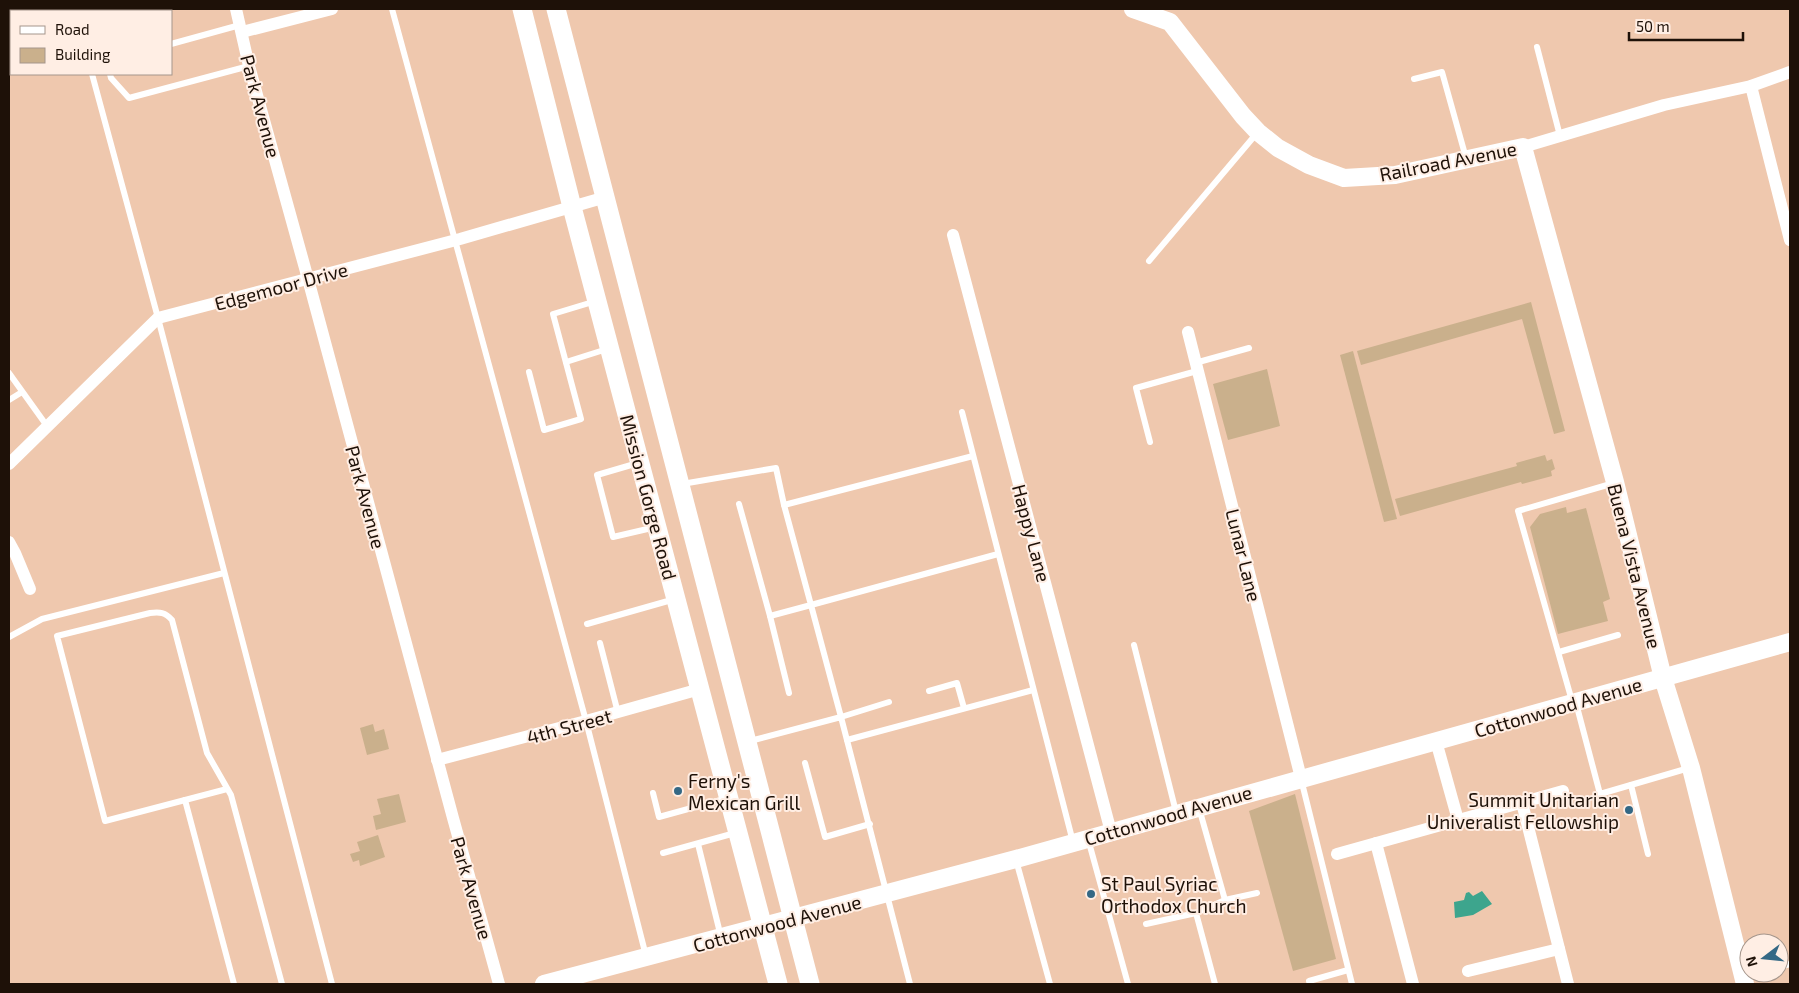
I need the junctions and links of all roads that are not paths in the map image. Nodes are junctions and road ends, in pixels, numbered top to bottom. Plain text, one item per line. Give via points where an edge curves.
1 (236, 9) edge
2 (332, 9) edge
3 (392, 9) edge
4 (522, 9) edge
5 (556, 9) edge
6 (1133, 9) edge
7 (241, 28) junction
8 (172, 44) edge
9 (1537, 47) dead end
10 (250, 66) junction
11 (1790, 72) edge
12 (92, 75) edge
13 (110, 75) edge
14 (1414, 79) dead end
15 (1752, 86) junction
16 (1258, 132) junction
17 (1560, 136) junction
18 (1523, 147) junction
19 (1466, 160) junction
20 (606, 198) junction
21 (572, 206) junction
22 (953, 235) dead end
23 (454, 240) junction
24 (1790, 240) edge
25 (1149, 261) dead end
26 (308, 279) junction
27 (597, 301) junction
28 (158, 318) junction
29 (1188, 332) dead end
30 (610, 348) junction
31 (1249, 348) dead end
32 (566, 362) junction
33 (1196, 367) junction
34 (529, 372) dead end
35 (9, 373) edge
36 (22, 392) junction
37 (9, 400) edge
38 (962, 412) dead end
39 (47, 426) junction
40 (1150, 442) dead end
41 (973, 456) junction
42 (640, 462) junction
43 (9, 464) edge
44 (1615, 482) junction
45 (680, 484) junction
46 (740, 504) dead end
47 (784, 505) junction
48 (657, 526) junction
49 (9, 542) edge
50 (998, 554) junction
51 (224, 573) junction
52 (30, 589) dead end
53 (676, 599) junction
54 (810, 605) junction
55 (770, 616) junction
56 (587, 624) dead end
57 (1618, 635) dead end
58 (9, 637) edge
59 (1790, 642) edge
60 (600, 643) dead end
61 (1134, 646) dead end
62 (1559, 652) junction
63 (1663, 678) junction
64 (700, 689) junction
65 (1032, 690) junction
66 (929, 691) dead end
67 (789, 693) dead end
68 (1574, 701) junction
69 (889, 702) dead end
70 (964, 708) junction
71 (618, 713) junction
72 (841, 717) junction
73 (586, 721) junction
74 (847, 740) junction
75 (1436, 741) junction
76 (747, 742) junction
77 (437, 760) junction
78 (805, 763) dead end
79 (1691, 768) junction
80 (1301, 778) junction
81 (1630, 785) junction
82 (227, 789) junction
83 (1564, 791) dead end
84 (653, 793) dead end
85 (729, 798) junction
86 (185, 800) junction
87 (1522, 802) junction
88 (1199, 807) junction
89 (1176, 813) junction
90 (1458, 820) junction
91 (870, 824) junction
92 (738, 832) junction
93 (1111, 832) junction
94 (1080, 840) junction
95 (1376, 843) junction
96 (698, 844) junction
97 (663, 853) dead end
98 (1337, 854) dead end
99 (1648, 854) dead end
100 (1016, 859) junction
101 (1257, 893) dead end
102 (886, 894) junction
103 (1225, 900) junction
104 (1196, 913) junction
105 (793, 918) junction
106 (1146, 924) dead end
107 (763, 927) junction
108 (721, 938) junction
109 (1739, 945) edge
110 (1559, 949) junction
111 (646, 957) junction
112 (1348, 970) junction
113 (1468, 971) dead end
114 (234, 984) edge
115 (282, 984) edge
116 (332, 984) edge
117 (500, 984) edge
118 (544, 984) edge
119 (778, 984) edge
120 (810, 984) edge
121 (910, 984) edge
122 (1050, 984) edge
123 (1128, 984) edge
124 (1215, 984) edge
125 (1310, 984) edge
126 (1352, 984) edge
127 (1413, 984) edge
128 (1568, 984) edge

1 - 7 street, Park Avenue
2 - 7 street
3 - 23 lane
4 - 21 main road, Mission Gorge Road
5 - 20 main road, Mission Gorge Road
6 - 16 street, Railroad Avenue via 1170,22
7 - 8 lane
7 - 10 street, Park Avenue
9 - 17 lane
10 - 13 lane via 129,98
10 - 26 street, Park Avenue
11 - 15 street, Railroad Avenue
12 - 28 lane
14 - 19 lane via 1442,72
15 - 17 street, Railroad Avenue via 1664,105
15 - 24 street
16 - 19 street, Railroad Avenue via 1278,148 1309,165 1344,178 1394,175
16 - 25 lane
17 - 18 street, Railroad Avenue
18 - 19 street, Railroad Avenue
18 - 44 street, Buena Vista Avenue
20 - 21 street, Edgemoor Drive
20 - 45 main road, Mission Gorge Road
21 - 23 street, Edgemoor Drive
21 - 27 main road, Mission Gorge Road
22 - 93 street, Happy Lane
23 - 26 street, Edgemoor Drive
23 - 73 lane
26 - 28 street, Edgemoor Drive
26 - 77 street, Park Avenue
27 - 30 main road, Mission Gorge Road
27 - 32 lane via 553,314
28 - 39 street, Edgemoor Drive
28 - 51 lane
29 - 33 street, Lunar Lane
30 - 32 lane
30 - 42 main road, Mission Gorge Road
31 - 33 lane
32 - 34 lane via 582,419 544,430
33 - 40 lane via 1136,388
33 - 80 street, Lunar Lane
35 - 36 lane
36 - 37 lane
36 - 39 lane
38 - 41 lane
39 - 43 street, Edgemoor Drive
41 - 47 lane
41 - 50 lane
42 - 48 main road, Mission Gorge Road
42 - 48 lane via 598,475 613,537
44 - 62 lane via 1518,511
44 - 63 street, Buena Vista Avenue
45 - 47 lane via 776,468
45 - 76 main road, Mission Gorge Road
46 - 55 lane
47 - 54 lane
48 - 53 main road, Mission Gorge Road
49 - 52 street
50 - 54 lane
50 - 65 lane
51 - 58 lane via 42,619
51 - 116 lane
53 - 56 lane
53 - 64 main road, Mission Gorge Road
54 - 55 lane
54 - 72 lane
55 - 67 lane
57 - 62 lane
59 - 63 street, Cottonwood Avenue
60 - 71 lane
61 - 89 lane
62 - 68 lane
63 - 68 street, Cottonwood Avenue
63 - 79 street, Buena Vista Avenue
64 - 71 street, 4th Street
64 - 85 main road, Mission Gorge Road
65 - 70 lane
65 - 94 lane
66 - 70 lane via 957,683
68 - 75 street, Cottonwood Avenue
68 - 81 lane via 1600,794
69 - 72 lane
70 - 74 lane
71 - 73 street, 4th Street
72 - 74 lane
72 - 76 lane
73 - 77 street, 4th Street
73 - 111 lane
74 - 91 lane
75 - 80 street, Cottonwood Avenue
75 - 90 street
76 - 105 main road, Mission Gorge Road
77 - 117 street, Park Avenue
78 - 91 lane via 825,837
79 - 81 lane
79 - 109 street, Buena Vista Avenue
80 - 88 street, Cottonwood Avenue
80 - 112 lane
81 - 99 lane
82 - 86 lane
82 - 86 lane via 207,753 175,628 167,615 150,613 57,636 105,821
82 - 115 lane
83 - 87 street
84 - 85 lane via 659,817
85 - 92 main road, Mission Gorge Road
86 - 114 lane
87 - 90 street
87 - 110 street
88 - 89 street, Cottonwood Avenue
88 - 103 lane
89 - 93 street, Cottonwood Avenue
90 - 95 street
91 - 102 lane
92 - 96 lane
92 - 107 main road, Mission Gorge Road
93 - 94 street, Cottonwood Avenue
94 - 100 street, Cottonwood Avenue
94 - 123 lane
95 - 98 street
95 - 127 street
96 - 97 lane
96 - 108 lane
100 - 102 street, Cottonwood Avenue
100 - 122 lane
101 - 103 lane
102 - 105 street, Cottonwood Avenue
102 - 121 lane
103 - 104 lane
104 - 106 lane
104 - 124 lane
105 - 107 street, Cottonwood Avenue
105 - 120 main road, Mission Gorge Road
107 - 108 street, Cottonwood Avenue
107 - 119 main road, Mission Gorge Road
108 - 111 street, Cottonwood Avenue
110 - 113 street
110 - 128 street
111 - 118 street, Cottonwood Avenue
112 - 125 lane via 1310,981
112 - 126 lane

